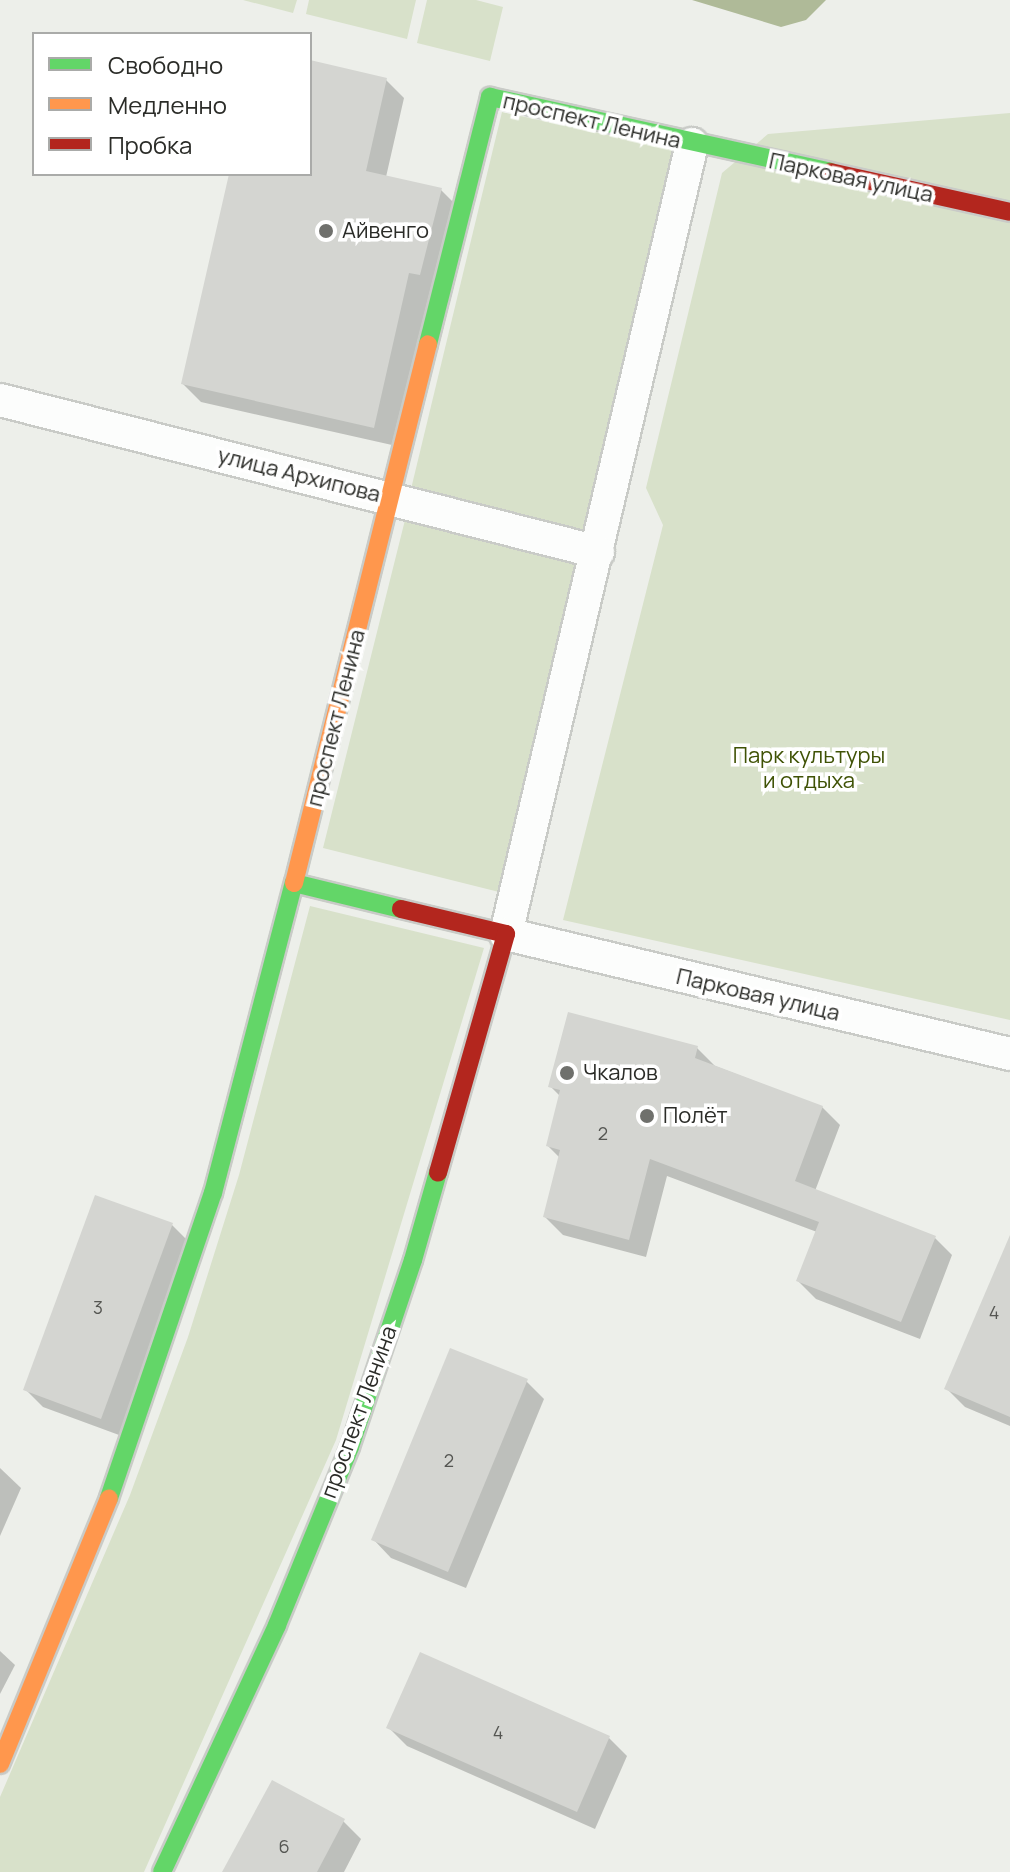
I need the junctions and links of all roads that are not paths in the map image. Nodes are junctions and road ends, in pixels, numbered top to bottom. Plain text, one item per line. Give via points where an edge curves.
1 (692, 144) junction
2 (1010, 212) edge
3 (0, 400) edge
4 (392, 498) junction
5 (598, 552) junction
6 (294, 883) junction
7 (506, 934) junction
8 (1010, 1054) edge
9 (0, 1764) edge
10 (162, 1872) edge

1 - 2 street, Парковая улица
1 - 4 street, проспект Ленина via 490,97
1 - 5 street, проспект Ленина
3 - 4 street, улица Архипова
4 - 5 street, улица Архипова
4 - 6 street, проспект Ленина
5 - 7 street, проспект Ленина
6 - 7 street
6 - 9 street, проспект Ленина via 208,1207 110,1496
7 - 8 street, Парковая улица
7 - 10 street, проспект Ленина via 413,1260 350,1447 277,1625

